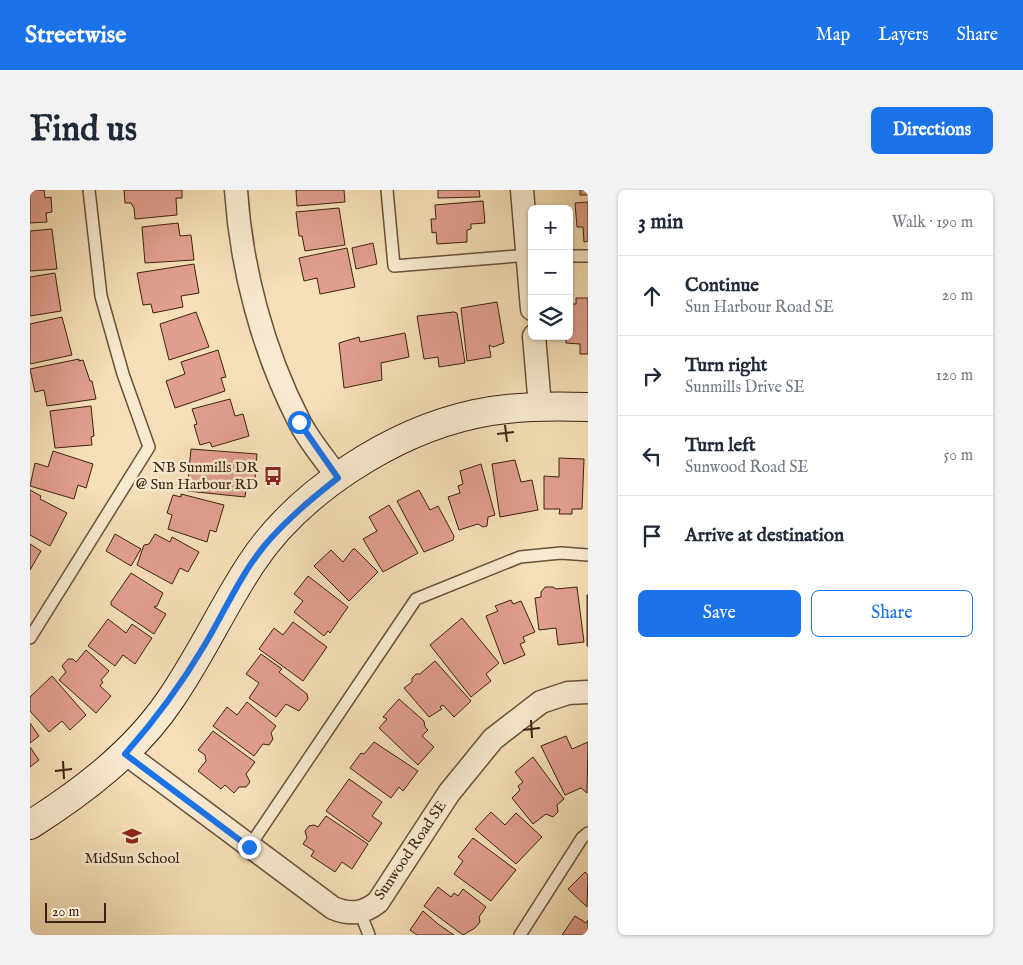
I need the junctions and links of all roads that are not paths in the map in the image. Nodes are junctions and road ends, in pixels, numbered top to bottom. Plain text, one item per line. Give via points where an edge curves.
1 (89, 190) edge
2 (236, 190) edge
3 (388, 190) edge
4 (522, 190) edge
5 (528, 250) edge
6 (528, 255) edge
7 (573, 256) edge
8 (588, 256) edge
9 (534, 340) edge
10 (540, 406) junction
11 (588, 407) edge
12 (338, 478) junction
13 (588, 556) edge
14 (30, 638) edge
15 (588, 692) edge
16 (125, 754) junction
17 (30, 825) edge
18 (588, 833) edge
19 (249, 847) junction
20 (360, 912) junction
21 (369, 935) edge
22 (520, 935) edge

1 - 14 lane via 101,296 123,374 149,447
2 - 12 street via 245,259 266,339 299,422
3 - 6 lane via 394,266
4 - 5 street
7 - 8 lane
9 - 10 street
10 - 11 street
10 - 12 street via 451,420 384,448
12 - 16 street via 297,510 265,544 169,702
13 - 19 lane via 561,553 520,556 416,599
15 - 20 street, Sunwood Road SE via 568,693 540,702 494,739 449,793 378,902
16 - 17 street
16 - 19 street, Sunwood Road SE
18 - 22 lane
19 - 20 street, Sunwood Road SE via 333,908 342,912
20 - 21 lane

